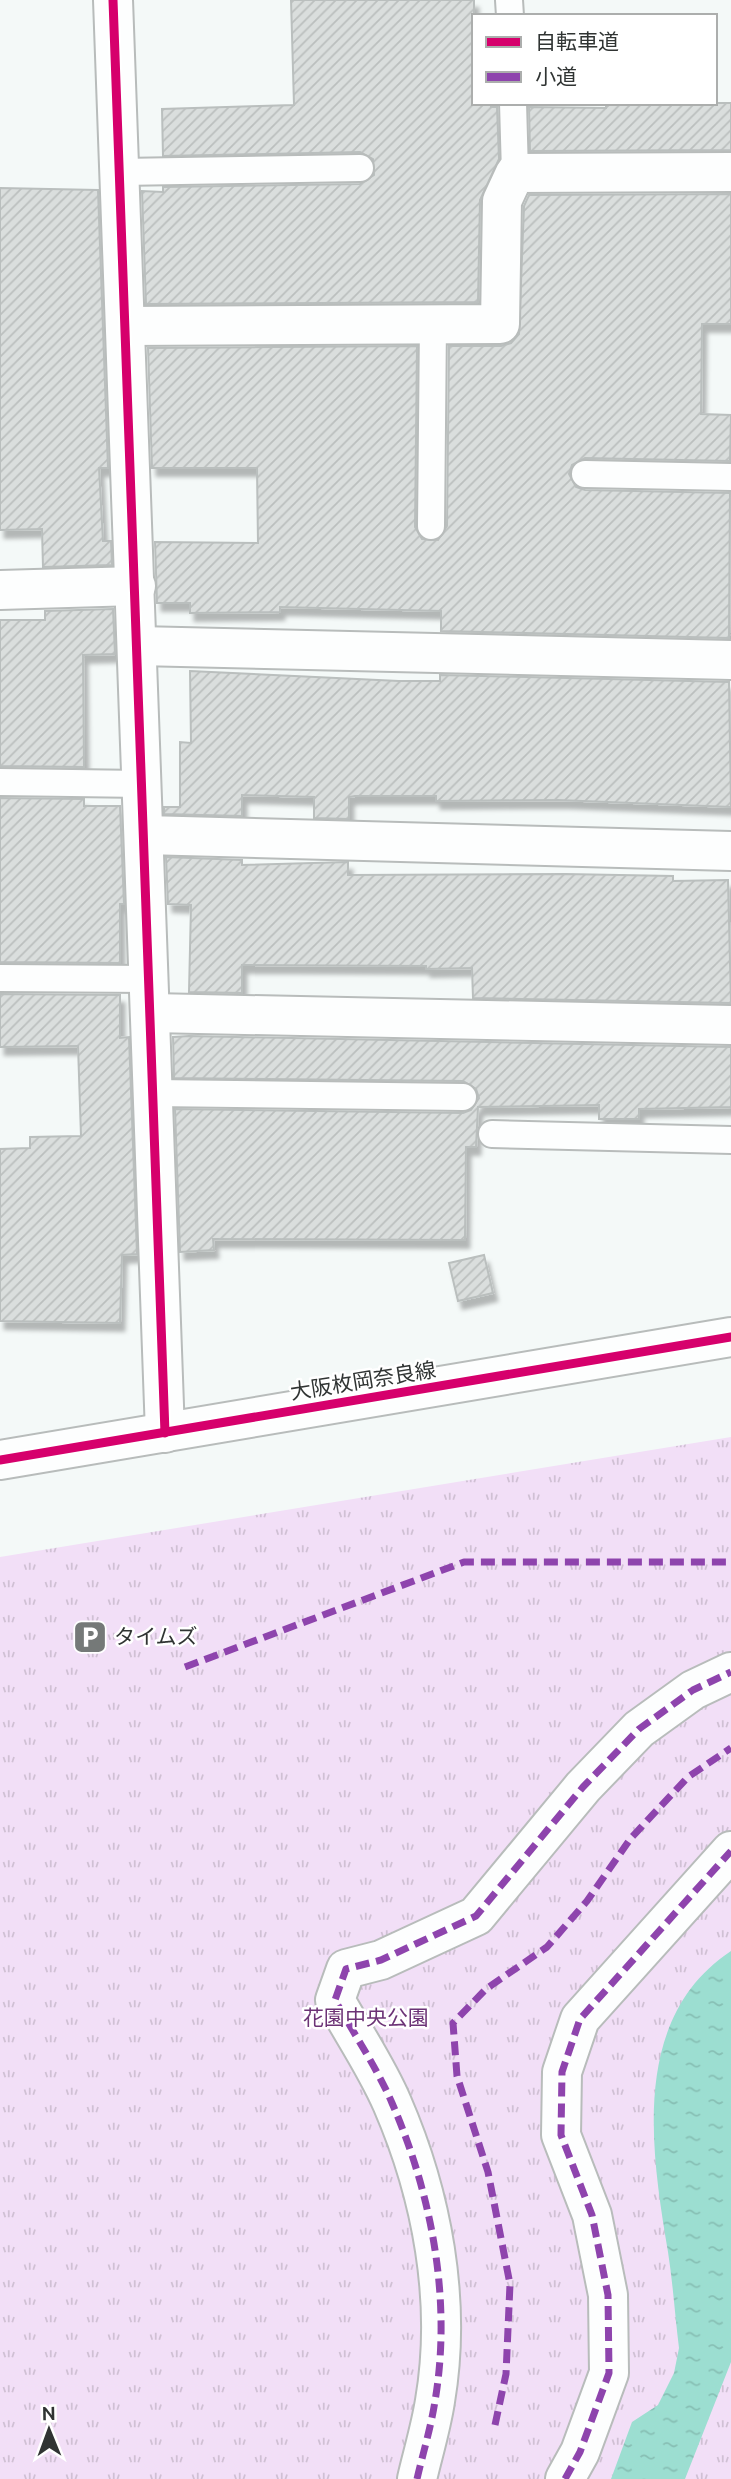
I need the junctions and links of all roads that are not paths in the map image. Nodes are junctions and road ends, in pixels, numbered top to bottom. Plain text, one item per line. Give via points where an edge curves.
1 (113, 0) edge
2 (513, 105) edge
3 (360, 168) dead end
4 (121, 172) junction
5 (731, 172) edge
6 (515, 173) junction
7 (433, 324) junction
8 (127, 326) junction
9 (584, 474) dead end
10 (731, 477) edge
11 (430, 526) dead end
12 (136, 586) junction
13 (0, 590) edge
14 (138, 646) junction
15 (731, 660) edge
16 (0, 782) edge
17 (143, 784) junction
18 (145, 835) junction
19 (731, 852) edge
20 (0, 978) edge
21 (151, 996) junction
22 (731, 1025) edge
23 (154, 1093) junction
24 (463, 1097) dead end
25 (492, 1134) dead end
26 (731, 1140) edge
27 (731, 1338) edge
28 (165, 1433) junction
29 (0, 1460) edge
30 (731, 1672) edge
31 (731, 1851) edge
32 (416, 2479) edge
33 (565, 2479) edge

1 - 4 street
2 - 6 lane
3 - 4 lane
4 - 8 street
5 - 6 street
6 - 7 street via 502,201 500,324
7 - 8 street
7 - 11 lane
8 - 12 street
9 - 10 lane
12 - 13 street
12 - 14 street
14 - 15 street
14 - 17 street
16 - 17 lane
17 - 18 street
18 - 19 street
18 - 21 street
20 - 21 lane
21 - 22 street
21 - 23 street
23 - 24 lane
23 - 28 street
25 - 26 lane
27 - 28 street, 大阪枚岡奈良線
28 - 29 street, 大阪枚岡奈良線
30 - 32 street via 693,1690 639,1729 583,1787 476,1916 381,1960 346,1969 335,2000 391,2101 420,2172 435,2245 440,2325 435,2400
31 - 33 street via 580,2019 562,2072 561,2135 592,2215 608,2295 609,2373 580,2452

